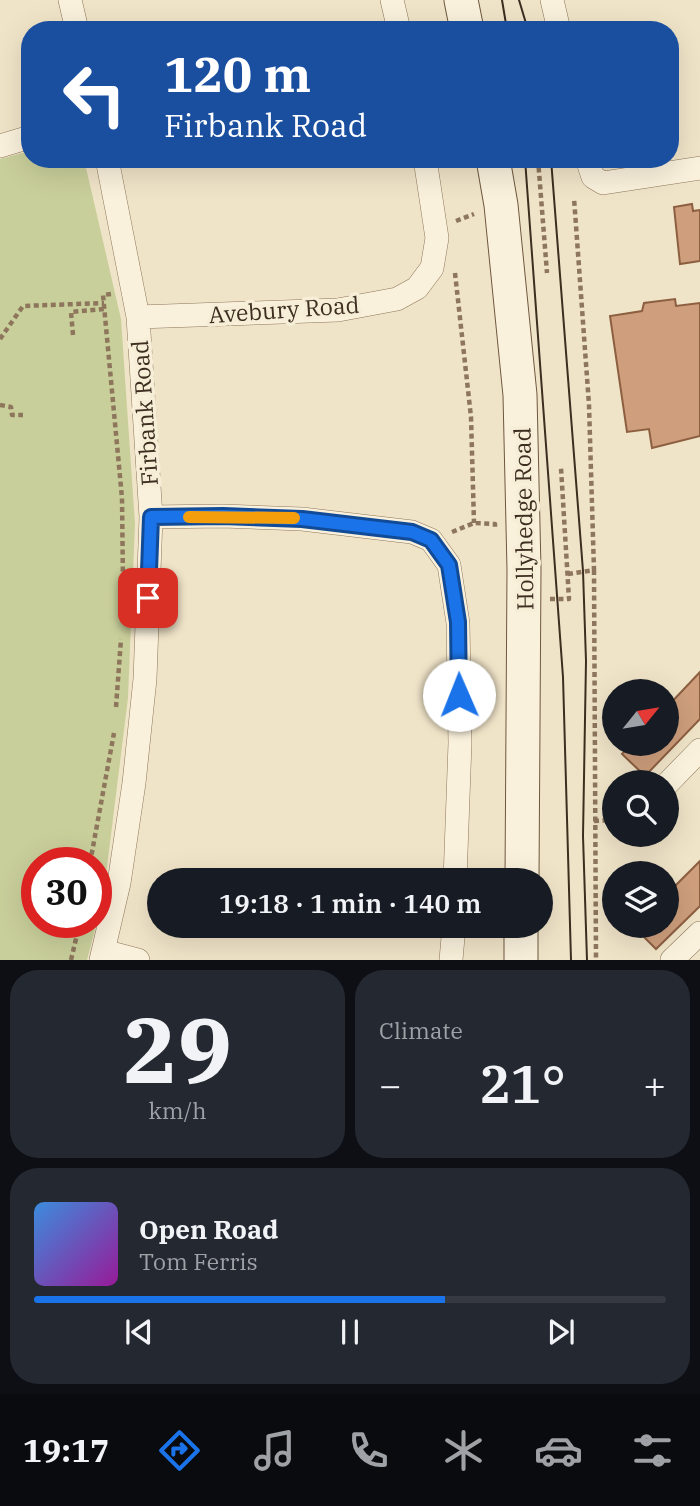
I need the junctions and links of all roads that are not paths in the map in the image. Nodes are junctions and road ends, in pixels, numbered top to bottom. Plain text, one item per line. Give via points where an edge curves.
1 (70, 0) edge
2 (392, 0) edge
3 (461, 0) edge
4 (552, 0) edge
5 (75, 21) edge
6 (397, 21) edge
7 (465, 21) edge
8 (557, 21) edge
9 (21, 140) edge
10 (0, 146) edge
11 (109, 168) edge
12 (426, 168) edge
13 (495, 168) edge
14 (590, 168) edge
15 (700, 168) edge
16 (138, 317) junction
17 (151, 517) junction
18 (700, 750) edge
19 (679, 772) edge
20 (455, 868) edge
21 (522, 868) edge
22 (700, 933) edge
23 (453, 938) edge
24 (521, 938) edge
25 (103, 955) edge
26 (138, 960) edge
27 (451, 960) edge
28 (521, 960) edge
29 (672, 960) edge

1 - 5 street
2 - 6 street
3 - 7 street
4 - 8 street
9 - 10 street
11 - 16 street, Firbank Road
12 - 16 street, Avebury Road via 437,238 432,268 417,288 397,299 338,310
13 - 21 street, Hollyhedge Road via 521,410
14 - 15 street via 603,184
16 - 17 street, Firbank Road
17 - 20 street via 302,519 412,532 431,540 449,565 458,622
17 - 25 street, Firbank Road via 140,731
18 - 19 street
22 - 29 street
23 - 27 street
24 - 28 street
25 - 26 street

